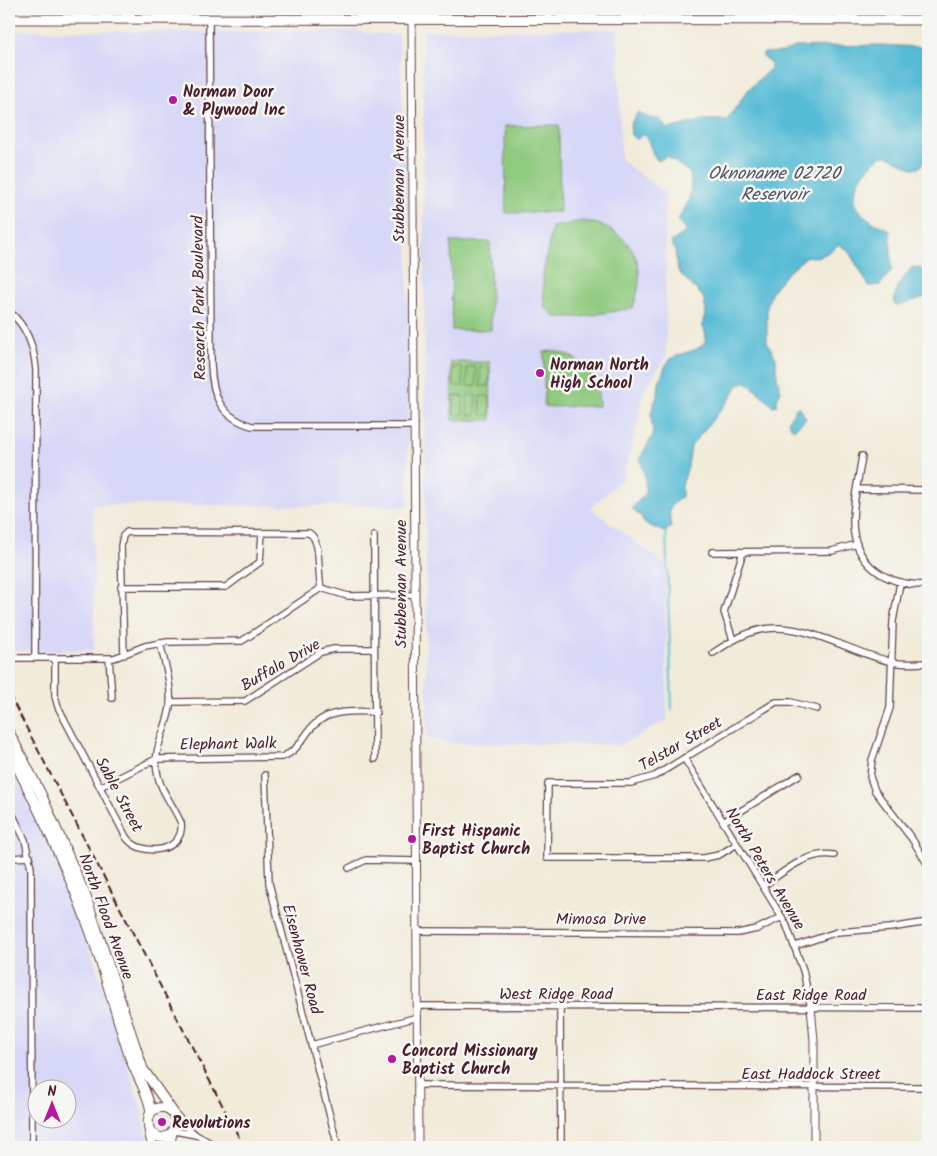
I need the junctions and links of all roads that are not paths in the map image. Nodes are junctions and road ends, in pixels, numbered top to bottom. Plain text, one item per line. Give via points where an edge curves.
1 (125, 9) edge
2 (132, 9) edge
3 (412, 9) edge
4 (581, 9) edge
5 (654, 9) edge
6 (9, 19) edge
7 (209, 19) junction
8 (128, 20) junction
9 (412, 20) junction
10 (581, 20) junction
11 (654, 20) junction
12 (928, 20) edge
13 (9, 311) edge
14 (413, 426) junction
15 (862, 456) dead end
16 (857, 489) junction
17 (928, 490) edge
18 (262, 533) junction
19 (374, 536) dead end
20 (857, 544) junction
21 (712, 552) dead end
22 (743, 552) junction
23 (900, 583) junction
24 (928, 585) edge
25 (121, 587) junction
26 (321, 588) junction
27 (414, 595) junction
28 (374, 596) junction
29 (733, 640) junction
30 (160, 643) junction
31 (374, 649) junction
32 (713, 653) dead end
33 (124, 655) junction
34 (9, 658) edge
35 (35, 658) junction
36 (55, 658) junction
37 (109, 658) junction
38 (893, 661) junction
39 (928, 663) edge
40 (112, 698) dead end
41 (170, 702) junction
42 (817, 710) dead end
43 (376, 712) junction
44 (9, 732) edge
45 (9, 751) edge
46 (684, 758) junction
47 (156, 759) junction
48 (375, 759) dead end
49 (265, 775) dead end
50 (799, 776) dead end
51 (100, 787) junction
52 (9, 807) edge
53 (723, 822) junction
54 (737, 844) junction
55 (834, 855) dead end
56 (30, 857) junction
57 (9, 858) edge
58 (416, 860) junction
59 (928, 865) edge
60 (349, 868) dead end
61 (763, 886) junction
62 (782, 917) junction
63 (928, 922) edge
64 (417, 931) junction
65 (795, 946) junction
66 (417, 1006) junction
67 (560, 1006) junction
68 (694, 1007) joint
69 (811, 1008) junction
70 (928, 1008) edge
71 (418, 1017) junction
72 (311, 1045) junction
73 (418, 1085) junction
74 (560, 1086) junction
75 (814, 1087) junction
76 (928, 1087) edge
77 (151, 1112) junction
78 (176, 1115) junction
79 (148, 1129) junction
80 (173, 1132) junction
81 (196, 1135) junction
82 (32, 1147) edge
83 (152, 1147) edge
84 (169, 1147) edge
85 (218, 1147) edge
86 (338, 1147) edge
87 (418, 1147) edge
88 (561, 1147) edge
89 (814, 1147) edge

1 - 8 street
2 - 8 street
3 - 9 street
4 - 10 street
5 - 11 street
6 - 8 main road
7 - 8 main road
7 - 9 main road
7 - 14 street, Research Park Boulevard via 211,364 216,398 229,415 252,426
9 - 10 main road
9 - 14 street, Stubbeman Avenue
10 - 11 main road
11 - 12 main road
13 - 35 street via 28,336 36,370
14 - 27 street, Stubbeman Avenue
15 - 16 street
16 - 17 street
16 - 20 street via 853,520
18 - 25 street via 260,562 229,586
18 - 25 street via 132,531 124,534 121,542
18 - 26 street via 312,534 318,543
19 - 28 street
20 - 22 street via 832,552
20 - 23 street via 872,567
21 - 22 street
22 - 29 street via 724,612
23 - 24 street
23 - 38 street via 893,621
25 - 33 street
26 - 28 street via 342,595
26 - 30 street via 242,640
27 - 28 street
27 - 58 street, Stubbeman Avenue
28 - 31 street
29 - 32 street
29 - 38 street via 766,628 790,629
30 - 33 street
30 - 41 street, Sable Street via 167,669
31 - 41 street, Buffalo Drive via 321,652 245,701
31 - 43 street
33 - 37 street
34 - 35 street
35 - 36 street
36 - 37 street
36 - 51 street, Sable Street via 58,707
37 - 40 street
38 - 39 street
38 - 59 street via 890,708 872,760 870,777 875,791
41 - 47 street, Sable Street
42 - 46 street, Telstar Street via 791,702 776,702
43 - 47 street, Elephant Walk via 339,712 325,716 315,723 296,748 282,756
43 - 48 street
44 - 78 main road, North Flood Avenue via 41,794 85,894 143,1068
45 - 77 main road, North Flood Avenue via 77,896 132,1067 146,1091
46 - 53 street, North Peters Avenue
46 - 54 street, Telstar Street via 655,776 636,782 548,783 547,858 704,858 719,855
47 - 51 street, Elephant Walk
47 - 51 street, Sable Street via 158,776 181,827 178,839 168,847 144,849 132,844
49 - 72 street, Eisenhower Road via 267,876
50 - 53 street
52 - 56 street
53 - 54 street, North Peters Avenue
54 - 61 street, North Peters Avenue
55 - 61 street via 822,853 812,856
56 - 57 street
56 - 82 street
58 - 60 street via 366,860
58 - 64 street, Stubbeman Avenue
61 - 62 street, North Peters Avenue
62 - 64 street, Mimosa Drive via 757,929 738,932
62 - 65 street, North Peters Avenue
63 - 65 street via 844,930
64 - 66 street, Stubbeman Avenue
65 - 69 street, North Peters Avenue
66 - 67 street, West Ridge Road
66 - 71 street, Stubbeman Avenue
67 - 68 street, West Ridge Road
67 - 74 street
68 - 69 street, East Ridge Road
69 - 70 street, East Ridge Road
69 - 75 street, North Peters Avenue
71 - 72 street
71 - 73 street, Stubbeman Avenue
72 - 86 street, Eisenhower Road
73 - 74 street, East Haddock Street
73 - 87 street, Stubbeman Avenue
74 - 75 street, East Haddock Street
74 - 88 street
75 - 76 street, East Haddock Street
75 - 89 street, North Peters Avenue
77 - 78 main road via 162,1107
77 - 79 main road via 147,1119
78 - 80 main road
78 - 81 street
79 - 80 main road via 162,1138
79 - 83 main road
80 - 81 street
80 - 84 main road
81 - 85 street

